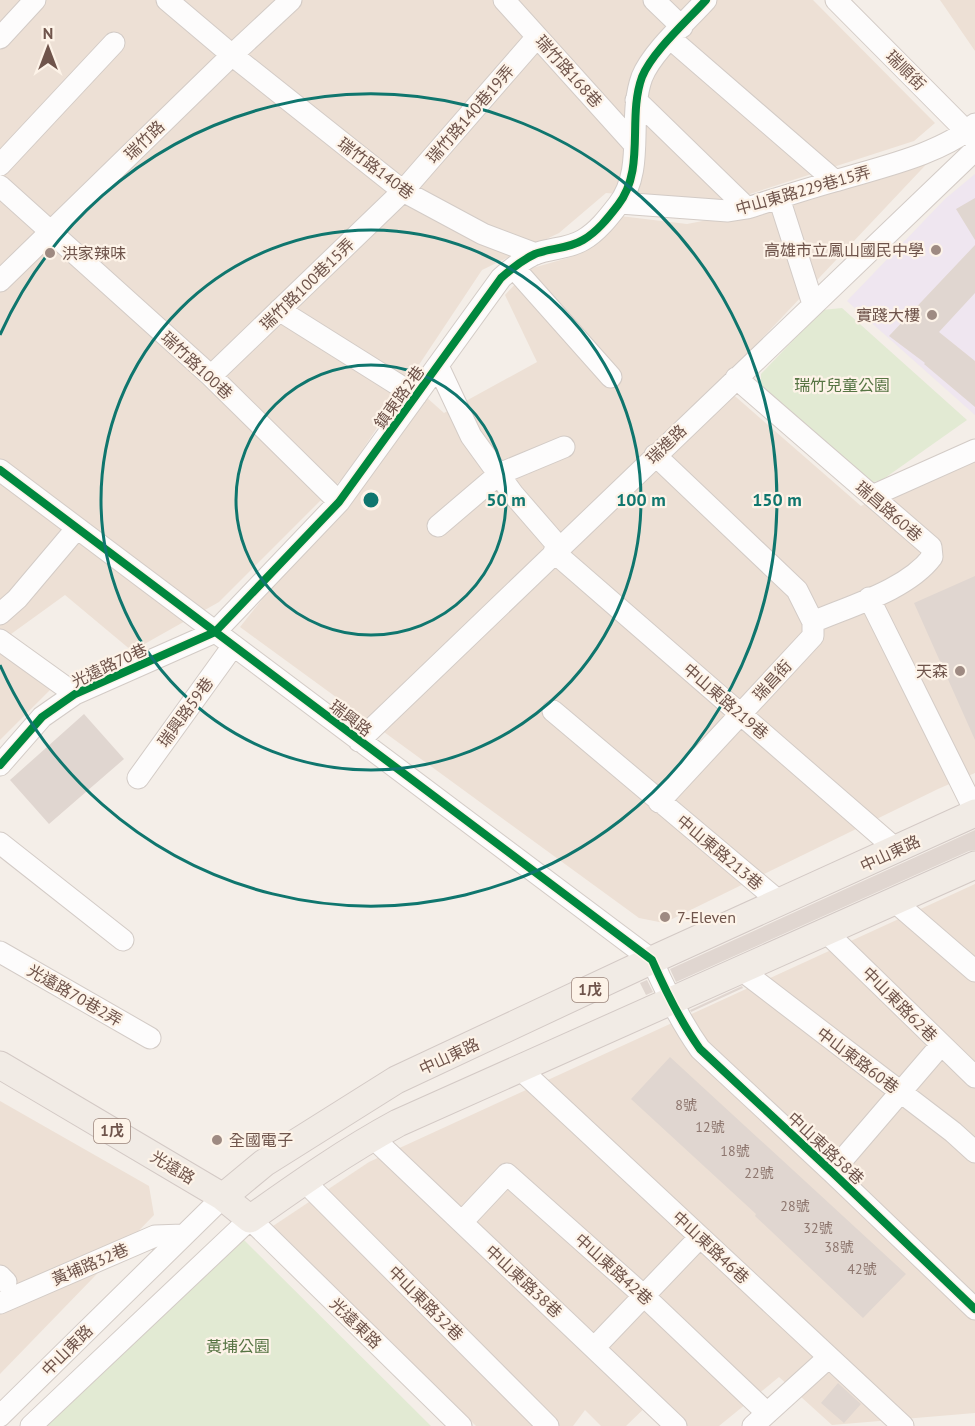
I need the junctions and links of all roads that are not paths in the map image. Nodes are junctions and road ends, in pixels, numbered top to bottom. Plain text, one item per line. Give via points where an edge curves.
1 (35, 0) edge
2 (167, 0) edge
3 (291, 0) edge
4 (504, 0) edge
5 (654, 0) edge
6 (706, 0) edge
7 (836, 0) edge
8 (676, 33) junction
9 (537, 37) junction
10 (0, 38) edge
11 (114, 43) dead end
12 (232, 55) junction
13 (636, 100) junction
14 (973, 136) edge
15 (633, 143) junction
16 (0, 165) edge
17 (835, 181) junction
18 (0, 186) edge
19 (403, 191) junction
20 (779, 198) junction
21 (620, 203) junction
22 (747, 208) junction
23 (50, 232) junction
24 (536, 254) junction
25 (514, 267) junction
26 (0, 281) edge
27 (813, 304) junction
28 (279, 310) junction
29 (438, 366) junction
30 (211, 376) junction
31 (611, 377) dead end
32 (736, 378) junction
33 (416, 396) junction
34 (564, 447) dead end
35 (975, 450) edge
36 (655, 455) junction
37 (0, 470) edge
38 (499, 474) junction
39 (872, 496) junction
40 (339, 502) junction
41 (438, 526) dead end
42 (76, 528) junction
43 (556, 550) junction
44 (869, 598) junction
45 (0, 614) edge
46 (813, 622) junction
47 (215, 632) junction
48 (0, 640) edge
49 (233, 646) junction
50 (75, 694) junction
51 (553, 711) dead end
52 (740, 714) junction
53 (359, 741) junction
54 (0, 765) edge
55 (138, 778) dead end
56 (659, 802) junction
57 (975, 812) edge
58 (0, 843) edge
59 (897, 850) junction
60 (975, 865) edge
61 (894, 900) junction
62 (781, 903) junction
63 (825, 931) junction
64 (123, 940) dead end
65 (0, 952) edge
66 (652, 960) junction
67 (740, 969) junction
68 (975, 971) edge
69 (669, 1000) junction
70 (150, 1038) dead end
71 (940, 1045) junction
72 (0, 1065) edge
73 (519, 1068) junction
74 (975, 1077) edge
75 (900, 1092) junction
76 (372, 1137) junction
77 (975, 1152) edge
78 (832, 1172) junction
79 (304, 1181) junction
80 (223, 1197) junction
81 (250, 1219) junction
82 (462, 1222) junction
83 (183, 1235) junction
84 (700, 1237) junction
85 (644, 1296) junction
86 (0, 1303) edge
87 (975, 1309) edge
88 (594, 1348) junction
89 (829, 1357) junction
90 (0, 1416) edge
91 (760, 1420) edge
92 (31, 1426) edge
93 (461, 1426) edge
94 (548, 1426) edge
95 (676, 1426) edge
96 (903, 1426) edge

1 - 10 street
2 - 12 street, 瑞竹路140巷
3 - 12 street, 瑞竹路
4 - 9 street, 瑞竹路168巷
5 - 8 street
6 - 8 street, 鎮東路2巷
7 - 14 street, 瑞順街
8 - 13 street, 鎮東路2巷 via 651,60
8 - 17 street
9 - 15 street, 瑞竹路168巷
9 - 19 street, 瑞竹路140巷19弄
11 - 16 street
12 - 19 street, 瑞竹路140巷
12 - 23 street, 瑞竹路
13 - 15 street, 鎮東路2巷
13 - 22 street
14 - 17 street, 中山東路229巷15弄
14 - 27 street, 瑞進路
15 - 21 street, 鎮東路2巷 via 631,180
17 - 20 street, 中山東路229巷15弄
18 - 23 street, 瑞竹路100巷
19 - 24 street, 瑞竹路140巷 via 483,234
19 - 28 street, 瑞竹路100巷15弄
20 - 22 street, 中山東路229巷15弄
20 - 27 street
21 - 22 street, 中山東路229巷15弄 via 728,211
21 - 24 street, 鎮東路2巷 via 582,241
23 - 26 street, 瑞竹路
23 - 30 street, 瑞竹路100巷
24 - 25 street, 鎮東路2巷
25 - 29 street, 鎮東路2巷 via 501,278
25 - 31 street
27 - 32 street, 瑞進路
28 - 30 street, 瑞竹路100巷15弄
28 - 33 street
29 - 33 street, 鎮東路2巷
29 - 38 street, 中山東路219巷 via 471,436
30 - 40 street, 瑞竹路100巷
32 - 36 street, 瑞進路
32 - 39 street, 瑞昌路60巷
33 - 40 street, 鎮東路2巷
34 - 38 street
35 - 39 street
36 - 43 street, 瑞進路
36 - 46 street via 797,590
37 - 42 street, 瑞興路
38 - 41 street
38 - 43 street, 中山東路219巷
39 - 44 street, 瑞昌路60巷 via 931,547 932,557 897,586
40 - 47 street, 鎮東路2巷
42 - 45 street
42 - 47 street, 瑞興路
43 - 52 street, 中山東路219巷
43 - 53 street, 瑞進路
44 - 46 street, 瑞昌路60巷
44 - 57 street
46 - 52 street, 瑞昌街 via 813,636
47 - 49 street, 瑞興路
47 - 50 street, 光遠路70巷
48 - 50 street
49 - 53 street, 瑞興路
49 - 55 street, 瑞興路59巷
50 - 54 street, 光遠路70巷 via 42,717
51 - 56 street
52 - 56 street, 瑞昌街
52 - 59 street, 中山東路219巷
53 - 66 street, 瑞興路
56 - 62 street, 中山東路213巷
57 - 59 main road, 中山東路 / 1戊
58 - 64 street
59 - 62 main road, 中山東路 / 1戊
60 - 61 main road, 中山東路 / 1戊
61 - 63 main road, 中山東路 / 1戊
61 - 68 street
62 - 66 main road, 中山東路 / 1戊
63 - 67 main road, 中山東路 / 1戊
63 - 71 street, 中山東路62巷
65 - 70 street, 光遠路70巷2弄
66 - 69 street
66 - 80 main road, 中山東路 / 1戊 via 396,1080 264,1162
67 - 69 main road, 中山東路 / 1戊
67 - 75 street, 中山東路60巷
69 - 73 main road, 中山東路 / 1戊
69 - 78 street, 中山東路58巷 via 699,1049
71 - 74 street, 中山東路62巷
71 - 75 street
72 - 80 main road, 光遠路 / 1戊
73 - 76 main road, 中山東路 / 1戊
73 - 84 street, 中山東路46巷
75 - 77 street, 中山東路60巷
75 - 78 street
76 - 79 main road, 中山東路 / 1戊
76 - 82 street, 中山東路38巷
78 - 87 street, 中山東路58巷
79 - 81 main road, 中山東路 / 1戊
79 - 94 street, 中山東路32巷
80 - 81 main road, 光遠路 / 1戊
80 - 83 street, 中山東路
81 - 92 street, 中山東路
81 - 93 street, 光遠東路
82 - 85 street, 中山東路42巷 via 507,1174
82 - 88 street, 中山東路38巷
83 - 86 street, 黃埔路32巷 via 155,1236
83 - 90 street, 中山東路
84 - 85 street
84 - 89 street, 中山東路46巷
85 - 88 street
85 - 91 street, 中山東路42巷
88 - 95 street, 中山東路38巷
89 - 91 street
89 - 96 street, 中山東路46巷

